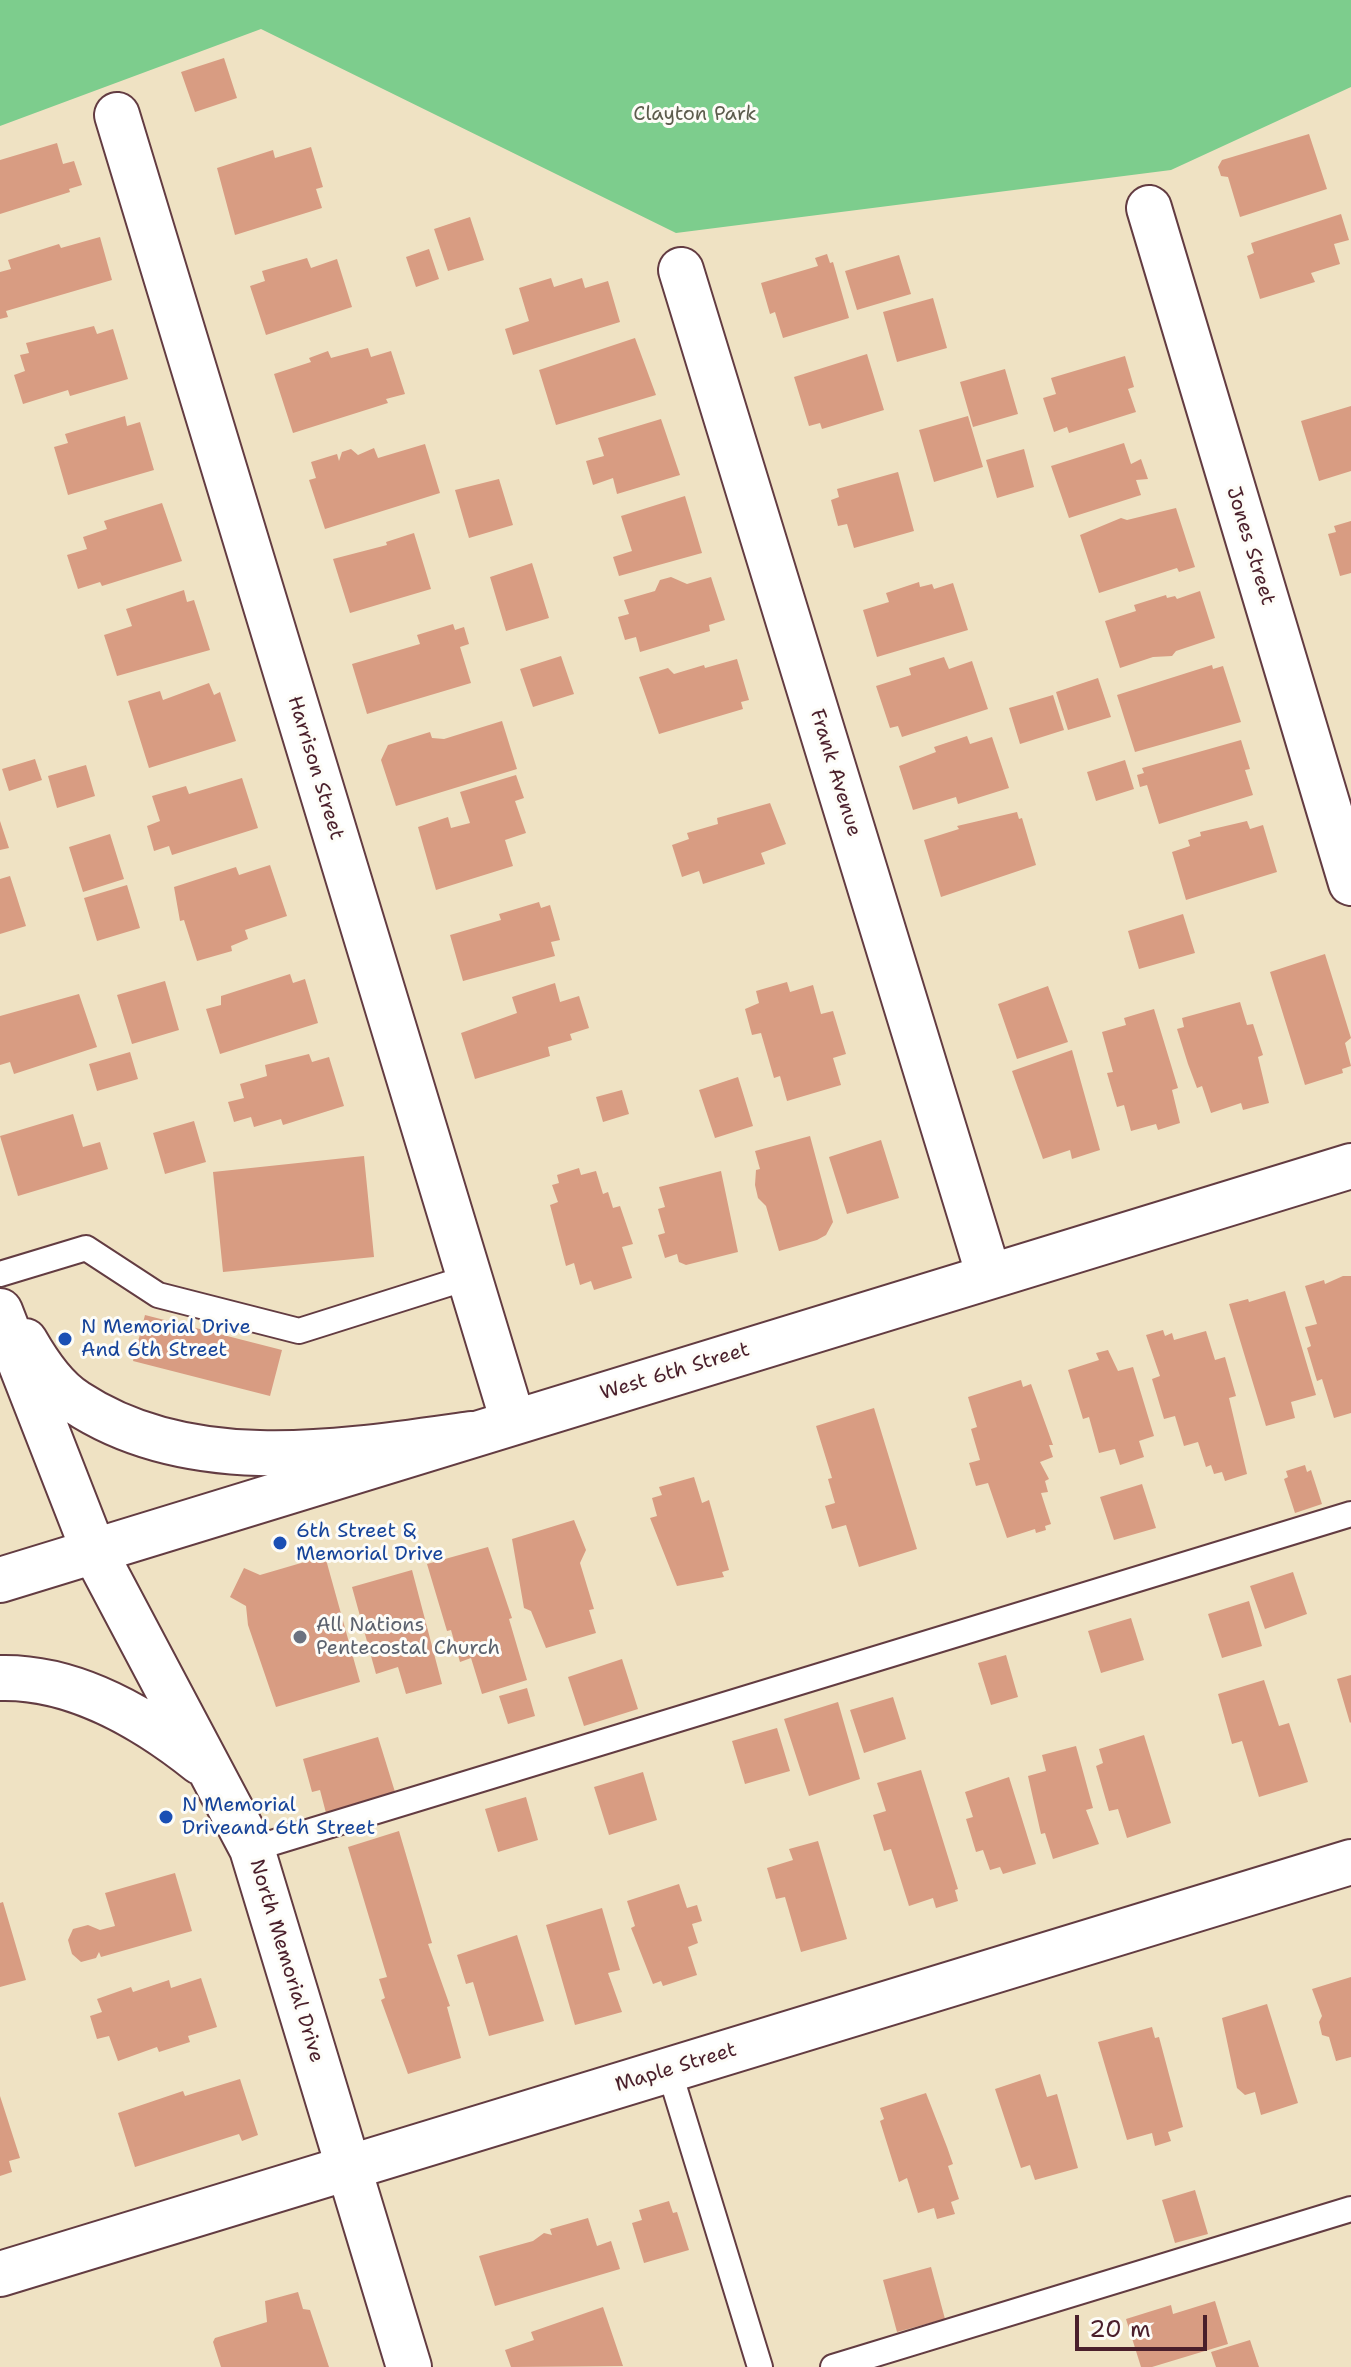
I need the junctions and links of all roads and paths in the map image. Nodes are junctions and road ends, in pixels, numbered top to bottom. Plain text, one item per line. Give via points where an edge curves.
1 (117, 115) dead end
2 (1149, 208) dead end
3 (681, 270) dead end
4 (1351, 883) edge
5 (1351, 1166) edge
6 (0, 1274) edge
7 (989, 1276) junction
8 (470, 1277) junction
9 (0, 1299) edge
10 (0, 1311) edge
11 (513, 1421) junction
12 (471, 1434) junction
13 (1351, 1514) edge
14 (93, 1549) junction
15 (0, 1580) edge
16 (0, 1678) edge
17 (210, 1769) junction
18 (252, 1849) junction
19 (1351, 1862) edge
20 (669, 2070) junction
21 (349, 2167) junction
22 (1351, 2209) edge
23 (0, 2274) edge
24 (409, 2367) edge
25 (760, 2367) edge
26 (833, 2367) edge

1 - 8 street, Harrison Street
2 - 4 street, Jones Street
3 - 7 street, Frank Avenue
5 - 7 street, West 6th Street
6 - 8 lane via 86,1248 158,1295 299,1331
7 - 11 street, West 6th Street
8 - 11 street, Harrison Street
9 - 12 street via 38,1362 73,1401 131,1431 246,1453 340,1452
10 - 14 street, North Memorial Drive
11 - 12 street, West 6th Street
12 - 14 street, West 6th Street
13 - 18 lane
14 - 15 street, West 6th Street
14 - 17 street, North Memorial Drive
16 - 17 street via 23,1677 98,1700 153,1728
17 - 18 street, North Memorial Drive
18 - 21 street, North Memorial Drive
19 - 20 street, Maple Street
20 - 21 street, Maple Street
20 - 25 lane
21 - 23 street, Maple Street
21 - 24 street, North Memorial Drive
22 - 26 lane

